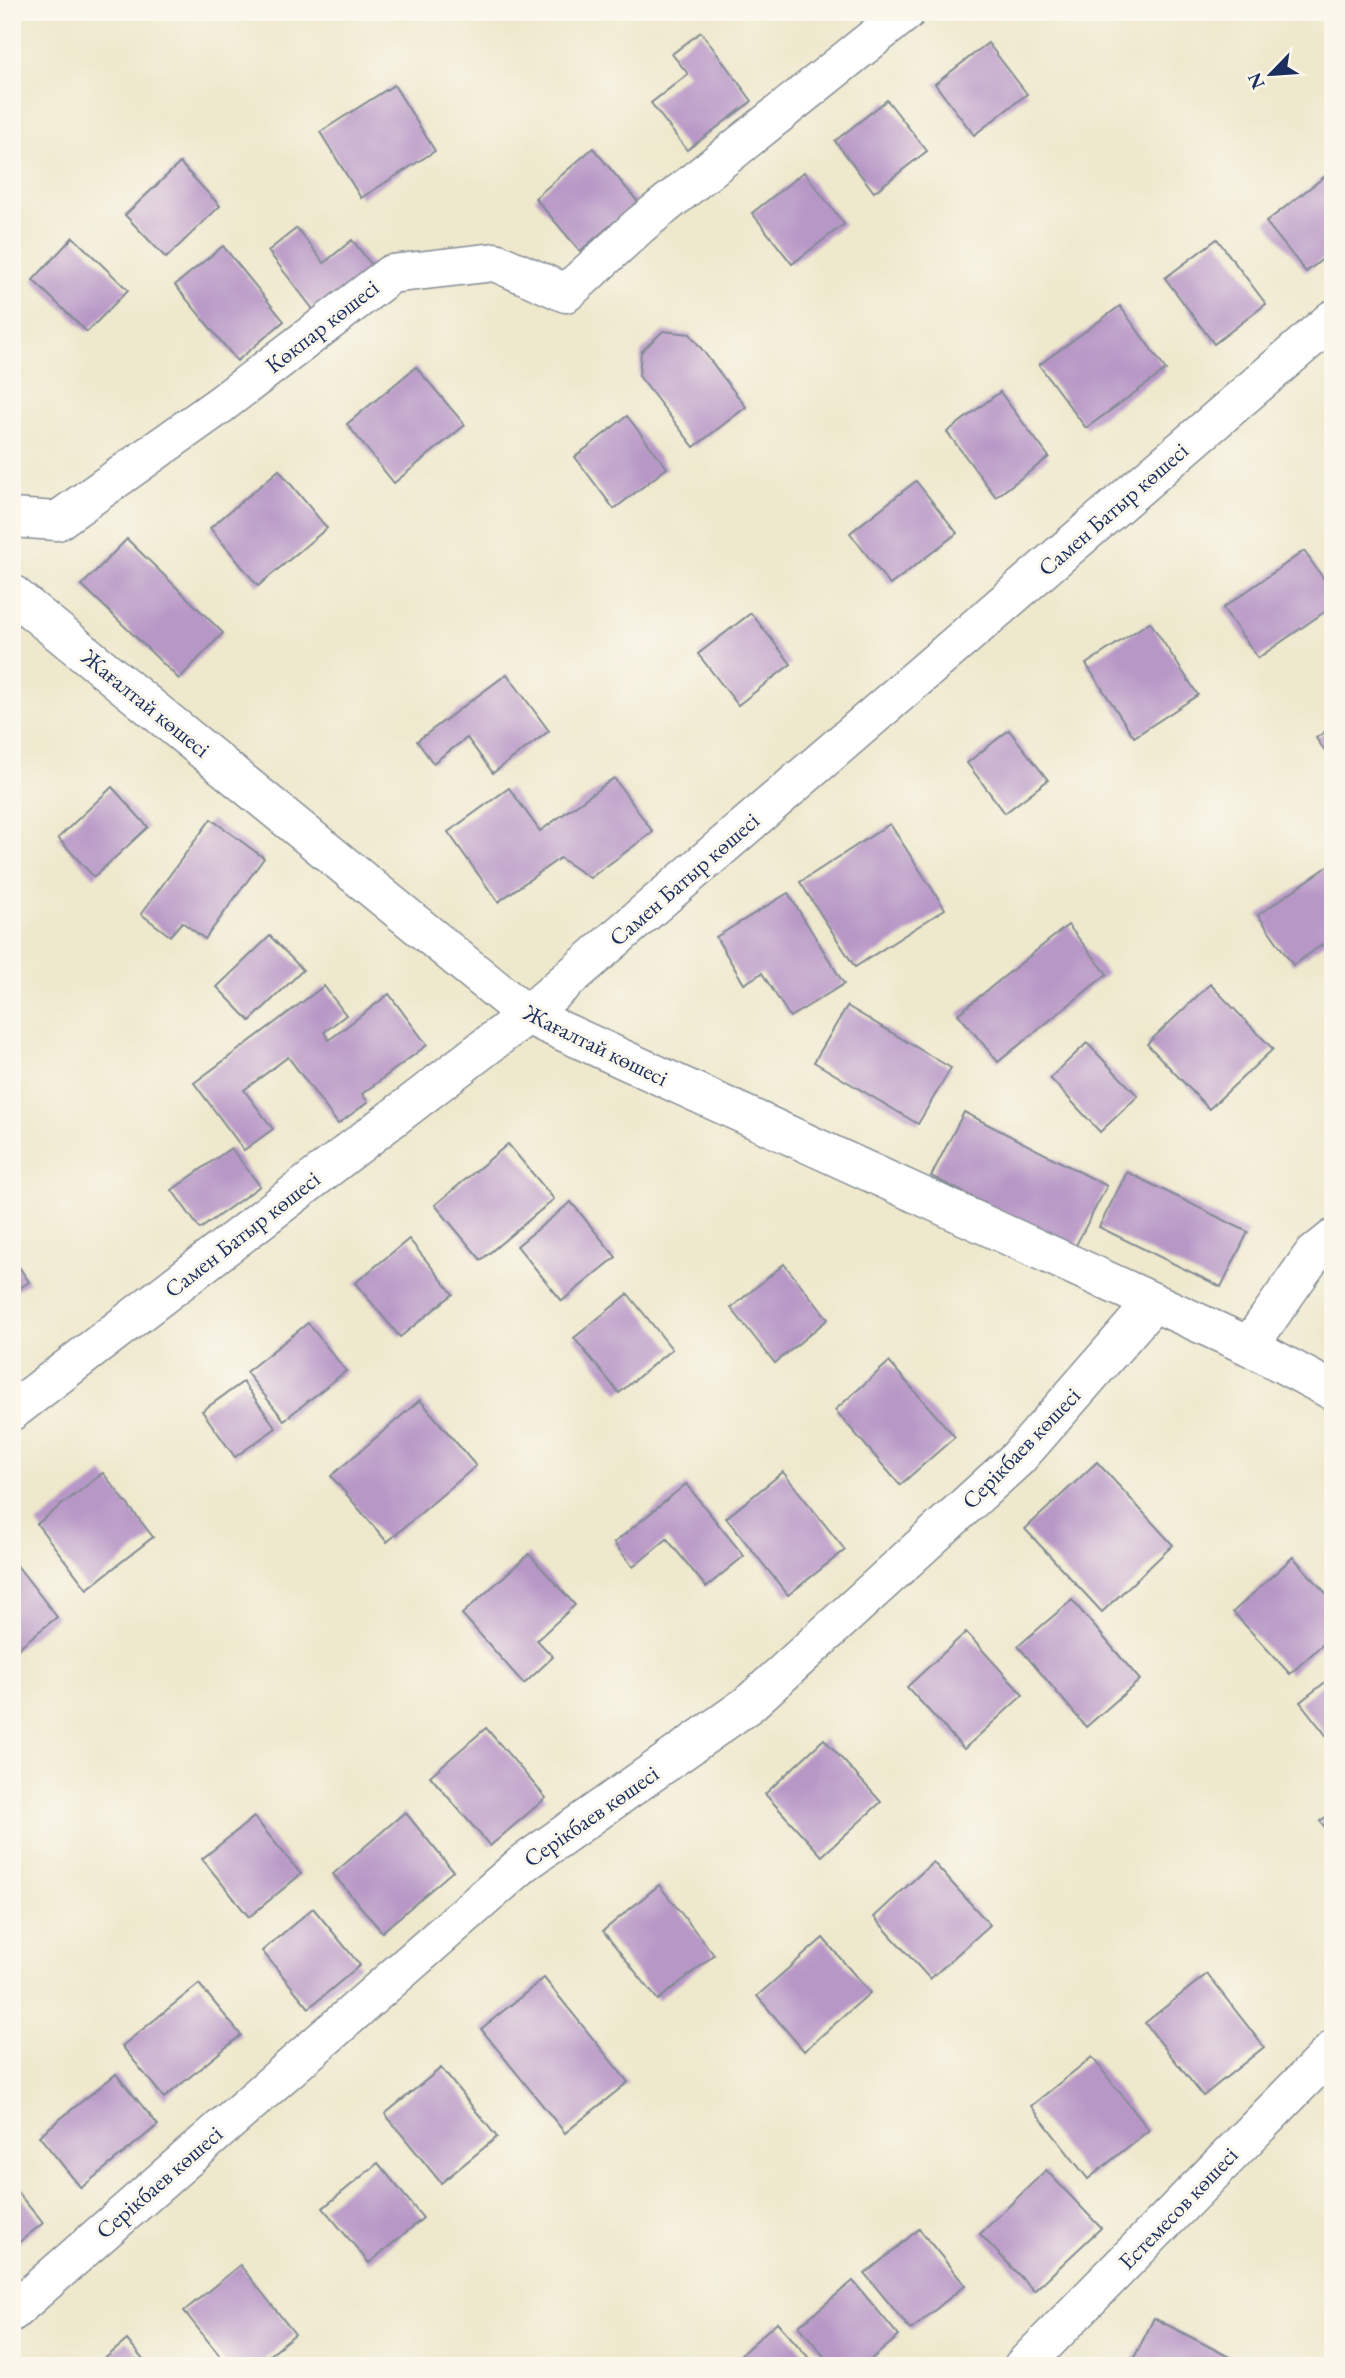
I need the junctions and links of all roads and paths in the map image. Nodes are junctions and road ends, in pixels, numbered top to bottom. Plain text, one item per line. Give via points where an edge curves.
1 (906, 12) edge
2 (1333, 319) edge
3 (12, 518) edge
4 (12, 594) edge
5 (527, 1015) junction
6 (1333, 1238) edge
7 (1153, 1303) junction
8 (1249, 1346) junction
9 (1333, 1391) edge
10 (12, 1411) edge
11 (1333, 2049) edge
12 (12, 2312) edge
13 (1023, 2366) edge

1 - 3 street, Көкпар көшесі via 640,225 566,293 495,262 391,274 220,405 57,521
2 - 5 street, Самен Батыр көшесі
4 - 5 street, Жағалтай көшесі
5 - 7 street, Жағалтай көшесі
5 - 10 street, Самен Батыр көшесі
6 - 8 street via 1312,1256
7 - 8 street, Жағалтай көшесі
7 - 12 street, Серікбаев көшесі via 1018,1458 749,1704 524,1863
8 - 9 street, Жағалтай көшесі
11 - 13 street, Естемесов көшесі

